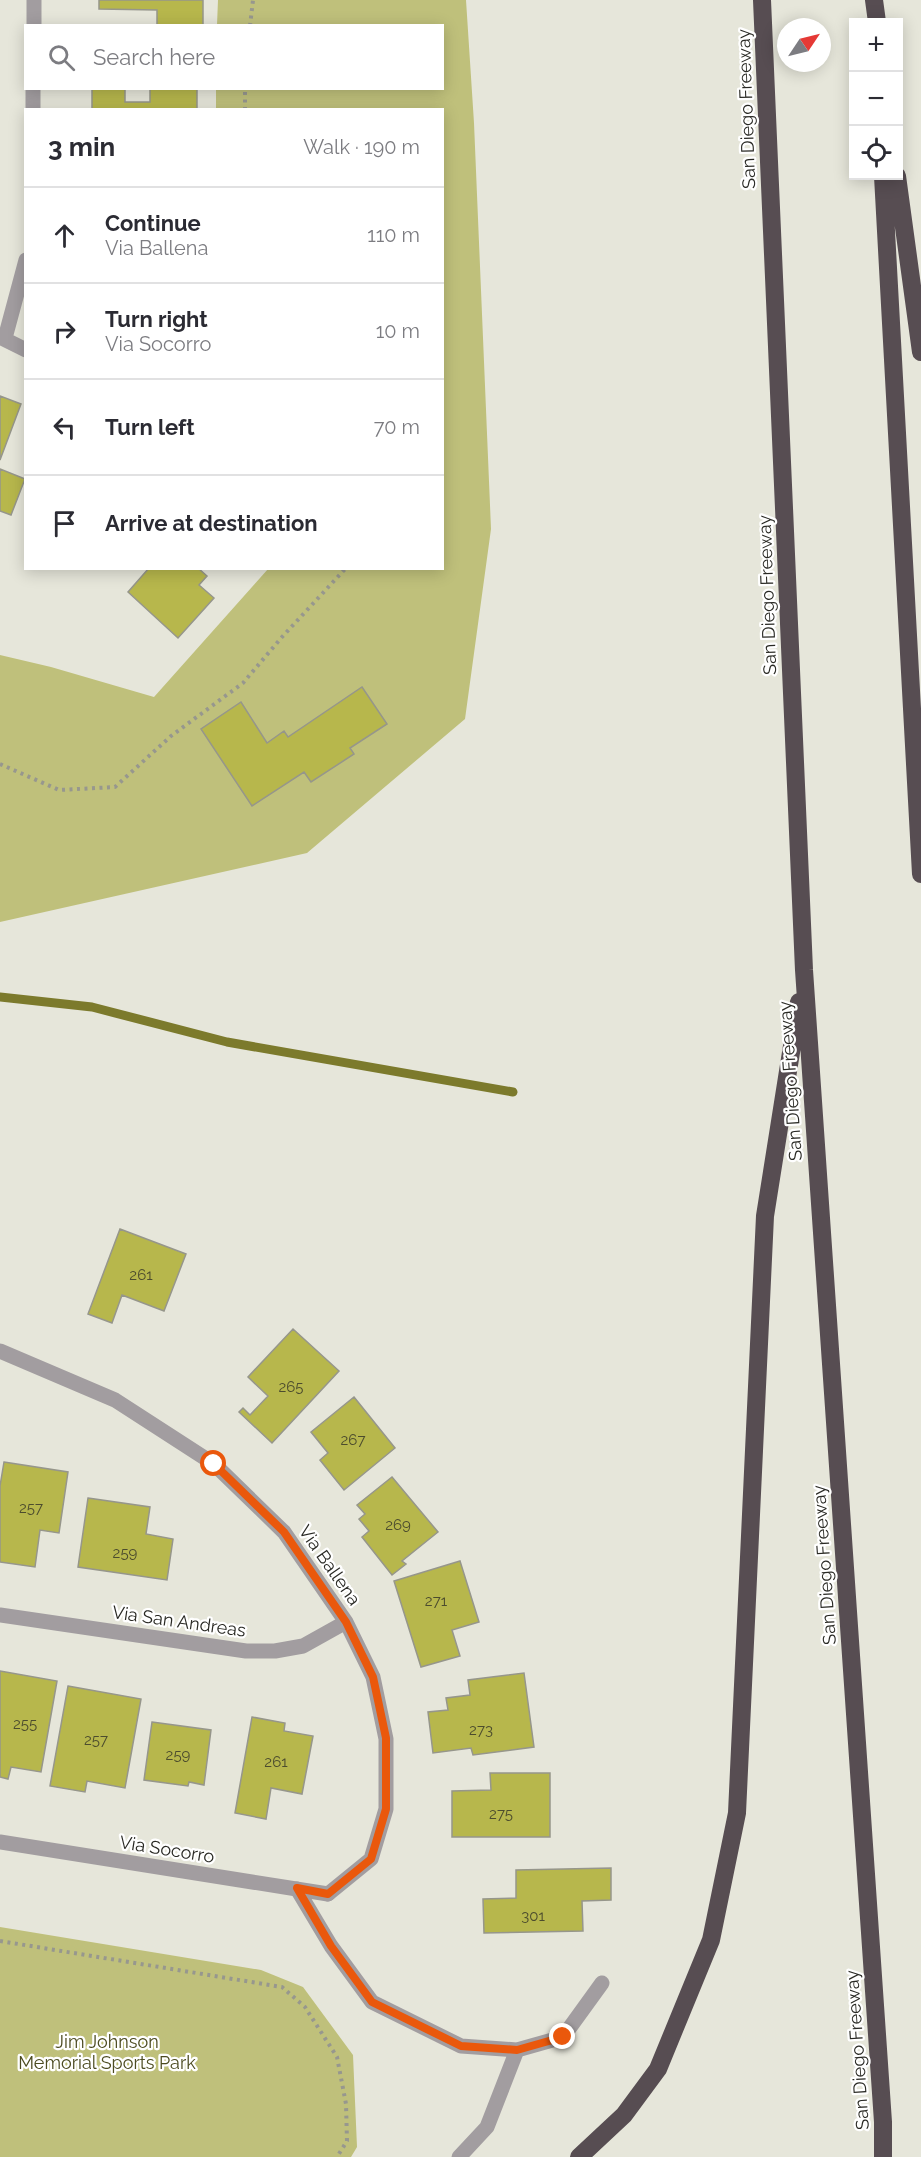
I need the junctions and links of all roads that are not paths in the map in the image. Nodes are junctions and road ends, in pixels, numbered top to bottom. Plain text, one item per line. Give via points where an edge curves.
1 (34, 0) edge
2 (762, 0) edge
3 (874, 0) edge
4 (876, 18) edge
5 (34, 24) edge
6 (33, 90) edge
7 (33, 108) edge
8 (883, 180) edge
9 (898, 180) edge
10 (24, 266) edge
11 (2, 337) edge
12 (24, 349) edge
13 (921, 352) edge
14 (921, 874) edge
15 (804, 970) junction
16 (0, 1351) edge
17 (0, 1615) edge
18 (346, 1622) junction
19 (0, 1842) edge
20 (297, 1888) junction
21 (328, 1894) joint
22 (602, 1983) dead end
23 (517, 2050) junction
24 (459, 2157) edge
25 (579, 2157) edge
26 (883, 2157) edge

1 - 5 street
2 - 15 highway, San Diego Freeway
3 - 4 highway
6 - 7 street
8 - 14 highway
9 - 13 highway
10 - 11 street
11 - 12 street
15 - 25 highway via 765,1216 737,1813 711,1940 658,2068 624,2115
15 - 26 highway, San Diego Freeway via 884,2122
16 - 18 street, Via Ballena via 115,1400 214,1464 284,1532
17 - 18 street, Via San Andreas via 246,1651 303,1646
18 - 21 street, Via Ballena via 373,1677 386,1738 386,1809 371,1859
19 - 20 street, Via Socorro
20 - 21 street, Via Socorro
20 - 23 street via 331,1946 372,2002 461,2046
22 - 23 street via 563,2037
23 - 24 street via 487,2127

